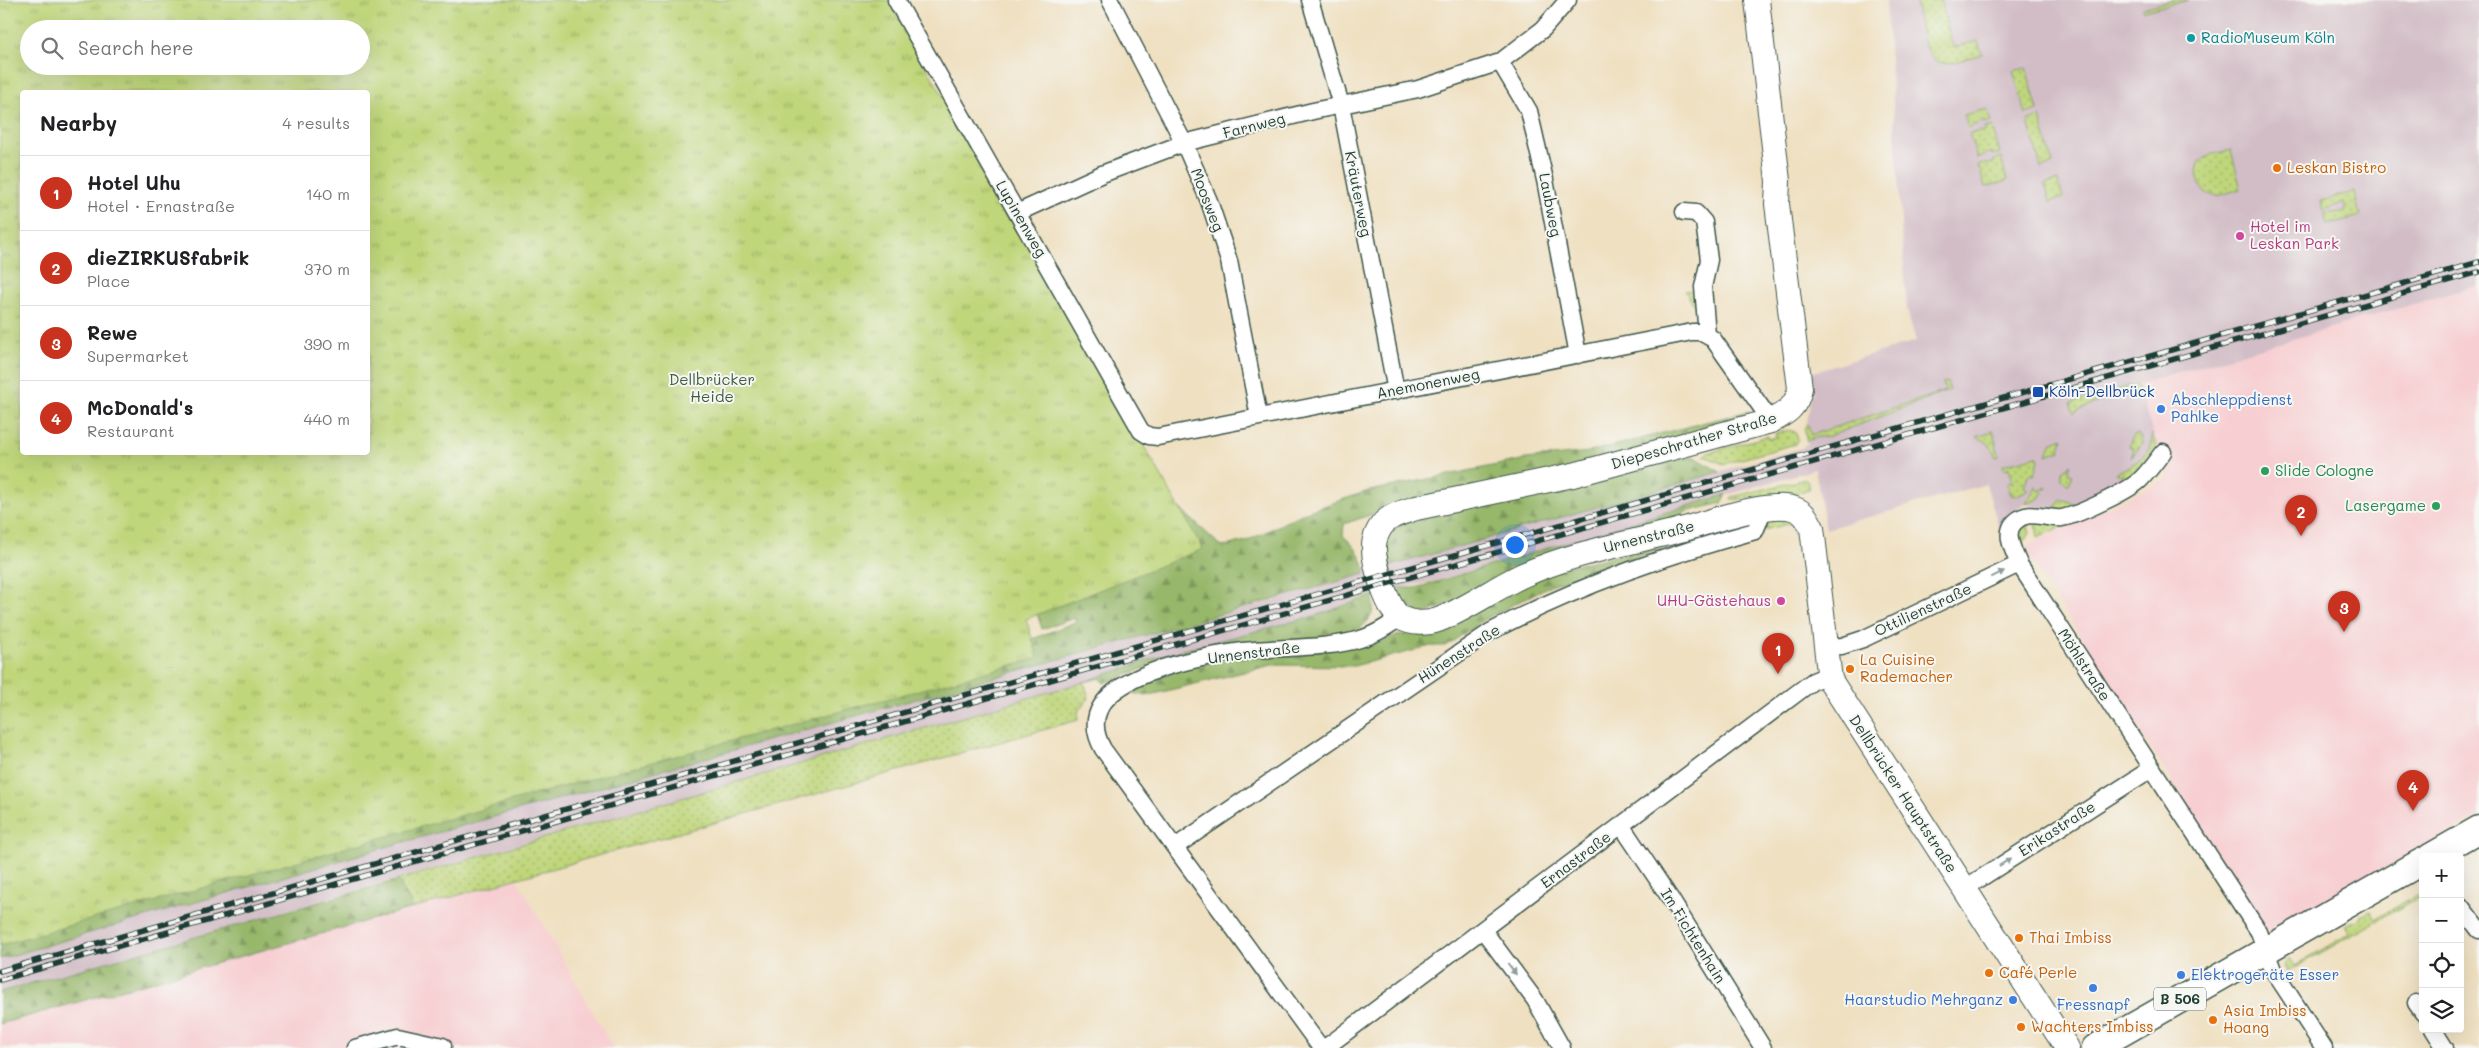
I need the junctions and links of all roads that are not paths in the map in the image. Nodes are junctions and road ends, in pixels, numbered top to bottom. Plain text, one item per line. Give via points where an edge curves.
1 (896, 0) edge
2 (1110, 0) edge
3 (1310, 0) edge
4 (1568, 0) edge
5 (1757, 0) edge
6 (1500, 62) junction
7 (1341, 105) junction
8 (1184, 143) junction
9 (1684, 212) dead end
10 (1017, 213) junction
11 (1707, 335) junction
12 (1578, 355) junction
13 (1396, 391) junction
14 (1259, 416) junction
15 (1771, 421) junction
16 (1148, 436) joint
17 (2163, 452) dead end
18 (1759, 510) junction
19 (1805, 516) joint
20 (2020, 564) junction
21 (1400, 618) junction
22 (1825, 647) junction
23 (1828, 675) junction
24 (2151, 769) junction
25 (1621, 825) junction
26 (2479, 829) edge
27 (1175, 847) junction
28 (2437, 853) edge
29 (2419, 863) edge
30 (1964, 888) junction
31 (2464, 910) edge
32 (1482, 930) junction
33 (2479, 930) edge
34 (2266, 950) junction
35 (2436, 1033) edge
36 (443, 1046) dead end
37 (355, 1048) edge
38 (1321, 1048) edge
39 (1325, 1048) edge
40 (1562, 1048) edge
41 (1763, 1048) edge
42 (2067, 1048) edge
43 (2094, 1048) edge
44 (2324, 1048) edge
45 (2445, 1048) edge

1 - 10 street, Lupinenweg
2 - 8 street, Moosweg
3 - 7 street, Kräuterweg
4 - 6 street, Farnweg via 1543,29
5 - 15 street, Diepeschrather Straße via 1778,181 1778,213 1800,388 1794,405
6 - 7 street, Farnweg via 1418,89
6 - 12 street, Laubweg via 1529,111
7 - 8 street, Farnweg
7 - 13 street, Kräuterweg
8 - 10 street, Farnweg via 1102,174
8 - 14 street, Moosweg via 1209,201 1229,261
9 - 11 street via 1696,213 1704,222 1709,260 1703,287
10 - 16 street, Lupinenweg via 1141,431
11 - 12 street, Anemonenweg via 1692,332
11 - 15 street via 1722,350
12 - 13 street, Anemonenweg
13 - 14 street, Anemonenweg
14 - 16 street, Anemonenweg
15 - 21 street, Diepeschrather Straße via 1573,475 1416,508 1394,516 1382,525 1375,537 1374,554 1384,591
17 - 20 street, Möhlstraße via 2131,487 2072,515 2051,518 2030,514 2020,517 2013,523 2009,536
18 - 19 street, Urnenstraße via 1788,508
18 - 21 street, Urnenstraße via 1721,517 1552,563 1436,621 1422,623
18 - 27 street, Hünenstraße via 1760,519 1755,531 1678,552 1585,587 1542,604 1490,632
19 - 22 street, Dellbrücker Hauptstraße via 1812,528 1815,546
22 -> 20 street, Ottilienstraße via 1842,646 1863,639
20 - 24 street, Möhlstraße
21 - 27 street, Urnenstraße via 1360,640 1207,658 1147,674 1124,683 1109,694 1099,708 1096,720 1098,739
22 - 23 street, Dellbrücker Hauptstraße
23 - 25 street, Ernastraße via 1813,681
23 - 30 street, Dellbrücker Hauptstraße
30 -> 24 street, Erikastraße
24 - 34 street, Möhlstraße via 2259,932
25 - 32 street, Ernastraße
25 - 41 street, Im Fichtenhain
26 - 28 main road
27 - 38 street, Urnenstraße
29 - 34 main road, B 506
30 - 42 street, Dellbrücker Hauptstraße
31 - 33 street
32 - 39 street, Ernastraße
32 -> 40 street via 1535,1000
34 - 43 main road, B 506
34 - 44 street, Möhlstraße via 2273,970
35 - 45 street
36 - 37 street via 398,1036

